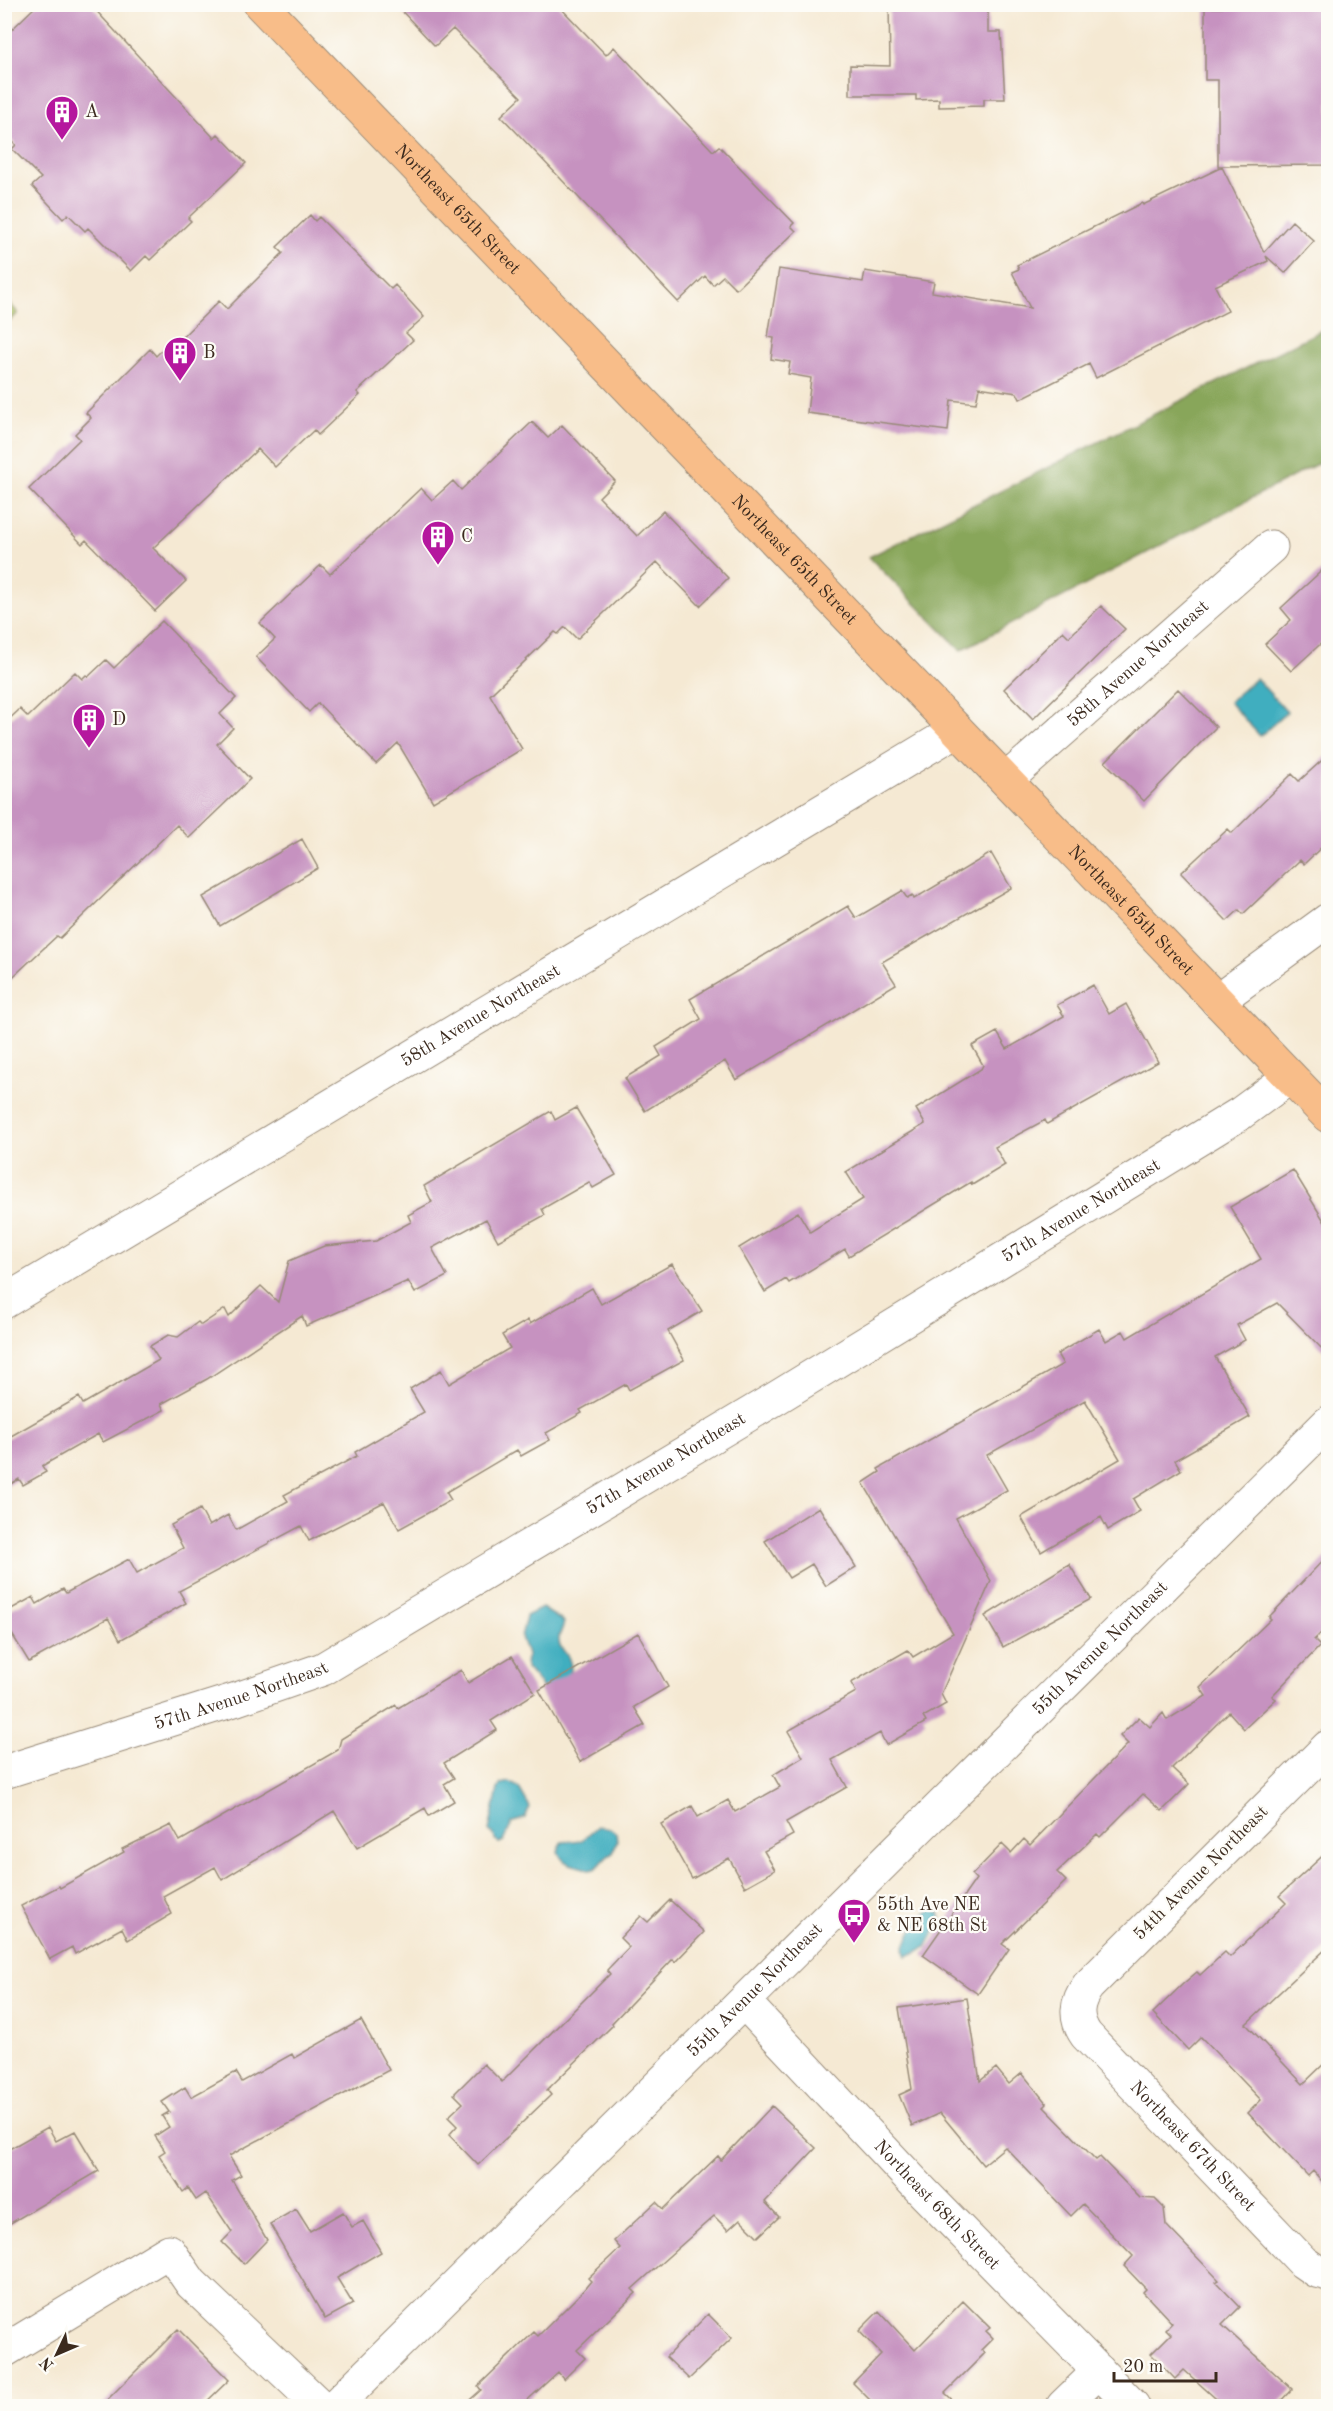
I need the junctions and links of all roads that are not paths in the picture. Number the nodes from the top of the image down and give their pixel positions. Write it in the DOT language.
graph roads {
  1 [pos="260,4"];
  2 [pos="1270,546"];
  3 [pos="957,730"];
  4 [pos="1005,780"];
  5 [pos="1329,920"];
  6 [pos="1217,1001"];
  7 [pos="1290,1077"];
  8 [pos="1329,1116"];
  9 [pos="4,1302"];
  10 [pos="1329,1423"];
  11 [pos="1329,1747"];
  12 [pos="4,1772"];
  13 [pos="744,2001"];
  14 [pos="1078,2002"];
  15 [pos="1329,2274"];
  16 [pos="4,2352"];
  17 [pos="1099,2371"];
  18 [pos="320,2406"];
  19 [pos="335,2406"];
  20 [pos="1063,2406"];
  21 [pos="1133,2406"];
  1 -- 3 [label="main road, Northeast 65th Street"];
  2 -- 4 [label="street, 58th Avenue Northeast"];
  3 -- 4 [label="main road, Northeast 65th Street"];
  3 -- 9 [label="street, 58th Avenue Northeast"];
  4 -- 6 [label="main road, Northeast 65th Street"];
  5 -- 6 [label="street"];
  6 -- 7 [label="main road, Northeast 65th Street"];
  7 -- 8 [label="main road, Northeast 65th Street"];
  7 -- 12 [label="street, 57th Avenue Northeast"];
  10 -- 13 [label="street, 55th Avenue Northeast"];
  11 -- 14 [label="street, 54th Avenue Northeast"];
  13 -- 17 [label="street, Northeast 68th Street"];
  13 -- 19 [label="street, 55th Avenue Northeast"];
  14 -- 15 [label="street, Northeast 67th Street"];
  16 -- 18 [label="street"];
  17 -- 20 [label="street"];
  17 -- 21 [label="street, Northeast 68th Street"];
}
